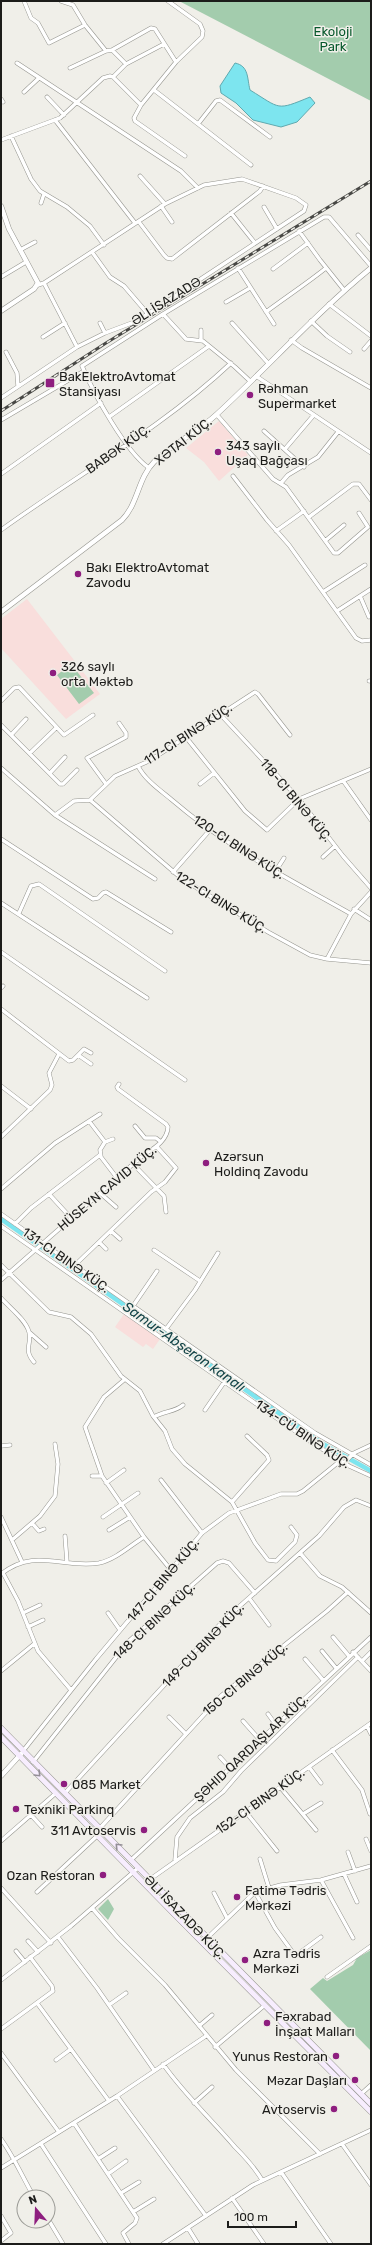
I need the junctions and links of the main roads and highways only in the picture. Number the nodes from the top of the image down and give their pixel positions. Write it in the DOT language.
graph roads {
  1 [pos="1,1728"];
  2 [pos="1,1736"];
  3 [pos="31,1764"];
  4 [pos="129,1862"];
  5 [pos="136,1870"];
  6 [pos="267,2004"];
  7 [pos="359,2096"];
  8 [pos="371,2104"];
  9 [pos="371,2112"];
  1 -- 3 [label="main road, ƏLI İSAZADƏ KÜÇ."];
  2 -- 3 [label="main road, ƏLI İSAZADƏ KÜÇ."];
  3 -- 4 [label="main road, ƏLI İSAZADƏ KÜÇ., one-way"];
  4 -- 3 [label="main road, ƏLI İSAZADƏ KÜÇ., one-way"];
  4 -- 5 [label="main road, ƏLI İSAZADƏ KÜÇ."];
  5 -- 6 [label="main road, ƏLI İSAZADƏ KÜÇ."];
  5 -- 6 [label="main road, ƏLI İSAZADƏ KÜÇ."];
  6 -- 7 [label="main road, ƏLI İSAZADƏ KÜÇ."];
  7 -- 8 [label="main road, ƏLI İSAZADƏ KÜÇ."];
  7 -- 9 [label="main road, ƏLI İSAZADƏ KÜÇ."];
}
